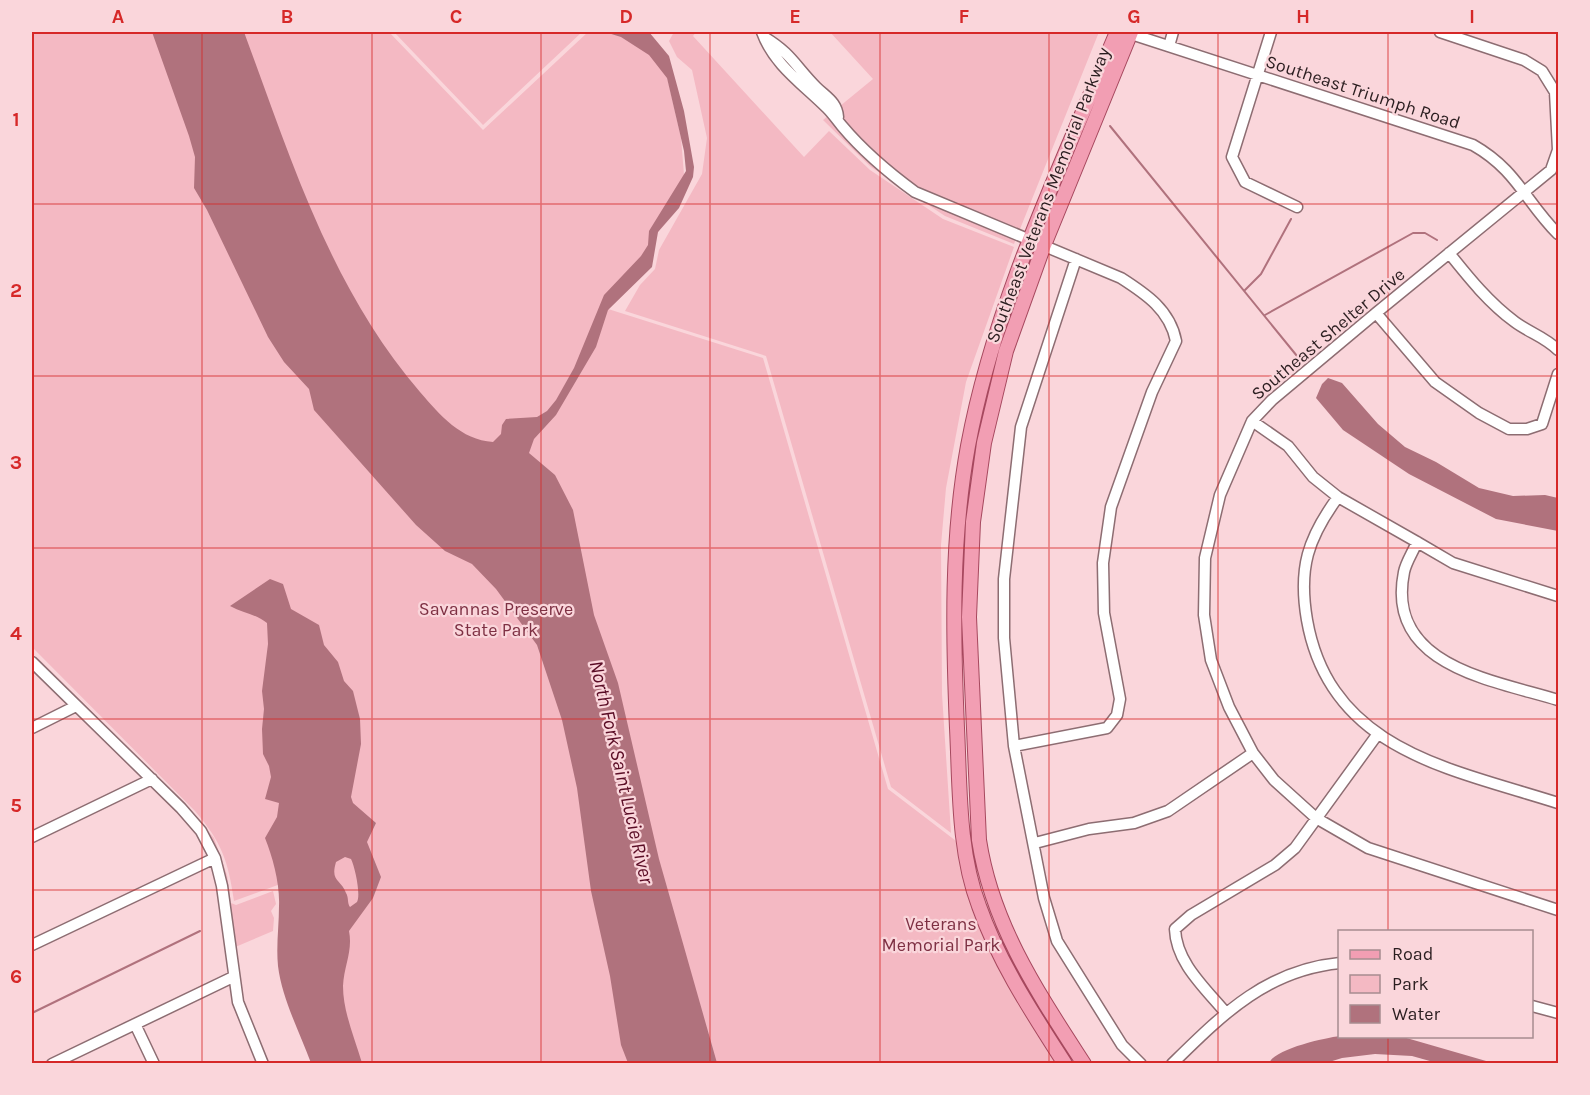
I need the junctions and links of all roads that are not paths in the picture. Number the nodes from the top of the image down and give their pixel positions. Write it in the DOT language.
graph roads {
  1 [pos="1126,32"];
  2 [pos="1173,32"];
  3 [pos="1271,32"];
  4 [pos="1440,32"];
  5 [pos="763,34"];
  6 [pos="1169,46"];
  7 [pos="801,67"];
  8 [pos="791,75"];
  9 [pos="1259,76"];
  10 [pos="838,121"];
  11 [pos="1523,193"];
  12 [pos="1297,207"];
  13 [pos="1558,234"];
  14 [pos="1038,242"];
  15 [pos="1449,253"];
  16 [pos="1076,259"];
  17 [pos="1376,313"];
  18 [pos="1558,350"];
  19 [pos="1558,375"];
  20 [pos="1252,421"];
  21 [pos="1338,497"];
  22 [pos="1417,542"];
  23 [pos="1558,596"];
  24 [pos="32,662"];
  25 [pos="1558,700"];
  26 [pos="76,706"];
  27 [pos="32,728"];
  28 [pos="1377,735"];
  29 [pos="1014,746"];
  30 [pos="1253,753"];
  31 [pos="152,779"];
  32 [pos="1558,803"];
  33 [pos="1316,818"];
  34 [pos="32,837"];
  35 [pos="1035,843"];
  36 [pos="215,858"];
  37 [pos="1558,910"];
  38 [pos="32,945"];
  39 [pos="1338,963"];
  40 [pos="233,977"];
  41 [pos="1533,1006"];
  42 [pos="1225,1012"];
  43 [pos="1558,1013"];
  44 [pos="135,1024"];
  45 [pos="52,1064"];
  46 [pos="154,1064"];
  47 [pos="264,1064"];
  48 [pos="1065,1064"];
  49 [pos="1084,1064"];
  50 [pos="1141,1064"];
  51 [pos="1172,1064"];
  1 -- 6 [label="street, Southeast Triumph Road"];
  1 -- 14 [label="main road, Southeast Veterans Memorial Parkway"];
  2 -- 6 [label="street"];
  3 -- 9 [label="street"];
  4 -- 11 [label="street, Southeast Shelter Drive"];
  5 -- 7 [label="street"];
  5 -- 8 [label="street"];
  6 -- 9 [label="street, Southeast Triumph Road"];
  7 -- 8 [label="street"];
  7 -- 10 [label="street"];
  8 -- 10 [label="street"];
  9 -- 11 [label="street, Southeast Triumph Road"];
  9 -- 12 [label="street"];
  10 -- 14 [label="street"];
  11 -- 13 [label="street, Southeast Triumph Road"];
  11 -- 15 [label="street, Southeast Shelter Drive"];
  14 -- 16 [label="street"];
  14 -- 48 [label="main road, Southeast Veterans Memorial Parkway"];
  14 -- 49 [label="main road, Southeast Veterans Memorial Parkway"];
  15 -- 17 [label="street, Southeast Shelter Drive"];
  15 -- 18 [label="street"];
  16 -- 29 [label="street"];
  16 -- 29 [label="street"];
  17 -- 19 [label="street"];
  17 -- 20 [label="street, Southeast Shelter Drive"];
  20 -- 21 [label="street"];
  20 -- 30 [label="street, Southeast Shelter Drive"];
  21 -- 22 [label="street"];
  21 -- 28 [label="street"];
  22 -- 23 [label="street"];
  22 -- 25 [label="street"];
  24 -- 26 [label="street"];
  26 -- 27 [label="street"];
  26 -- 31 [label="street"];
  28 -- 32 [label="street"];
  28 -- 33 [label="street"];
  29 -- 35 [label="street"];
  30 -- 33 [label="street, Southeast Shelter Drive"];
  30 -- 35 [label="street"];
  31 -- 34 [label="street"];
  31 -- 36 [label="street"];
  33 -- 37 [label="street, Southeast Shelter Drive"];
  33 -- 42 [label="street"];
  35 -- 50 [label="street"];
  36 -- 38 [label="street"];
  36 -- 40 [label="street"];
  39 -- 42 [label="street"];
  40 -- 44 [label="street"];
  40 -- 47 [label="street"];
  41 -- 43 [label="street"];
  42 -- 51 [label="street"];
  44 -- 45 [label="street"];
  44 -- 46 [label="street"];
}
